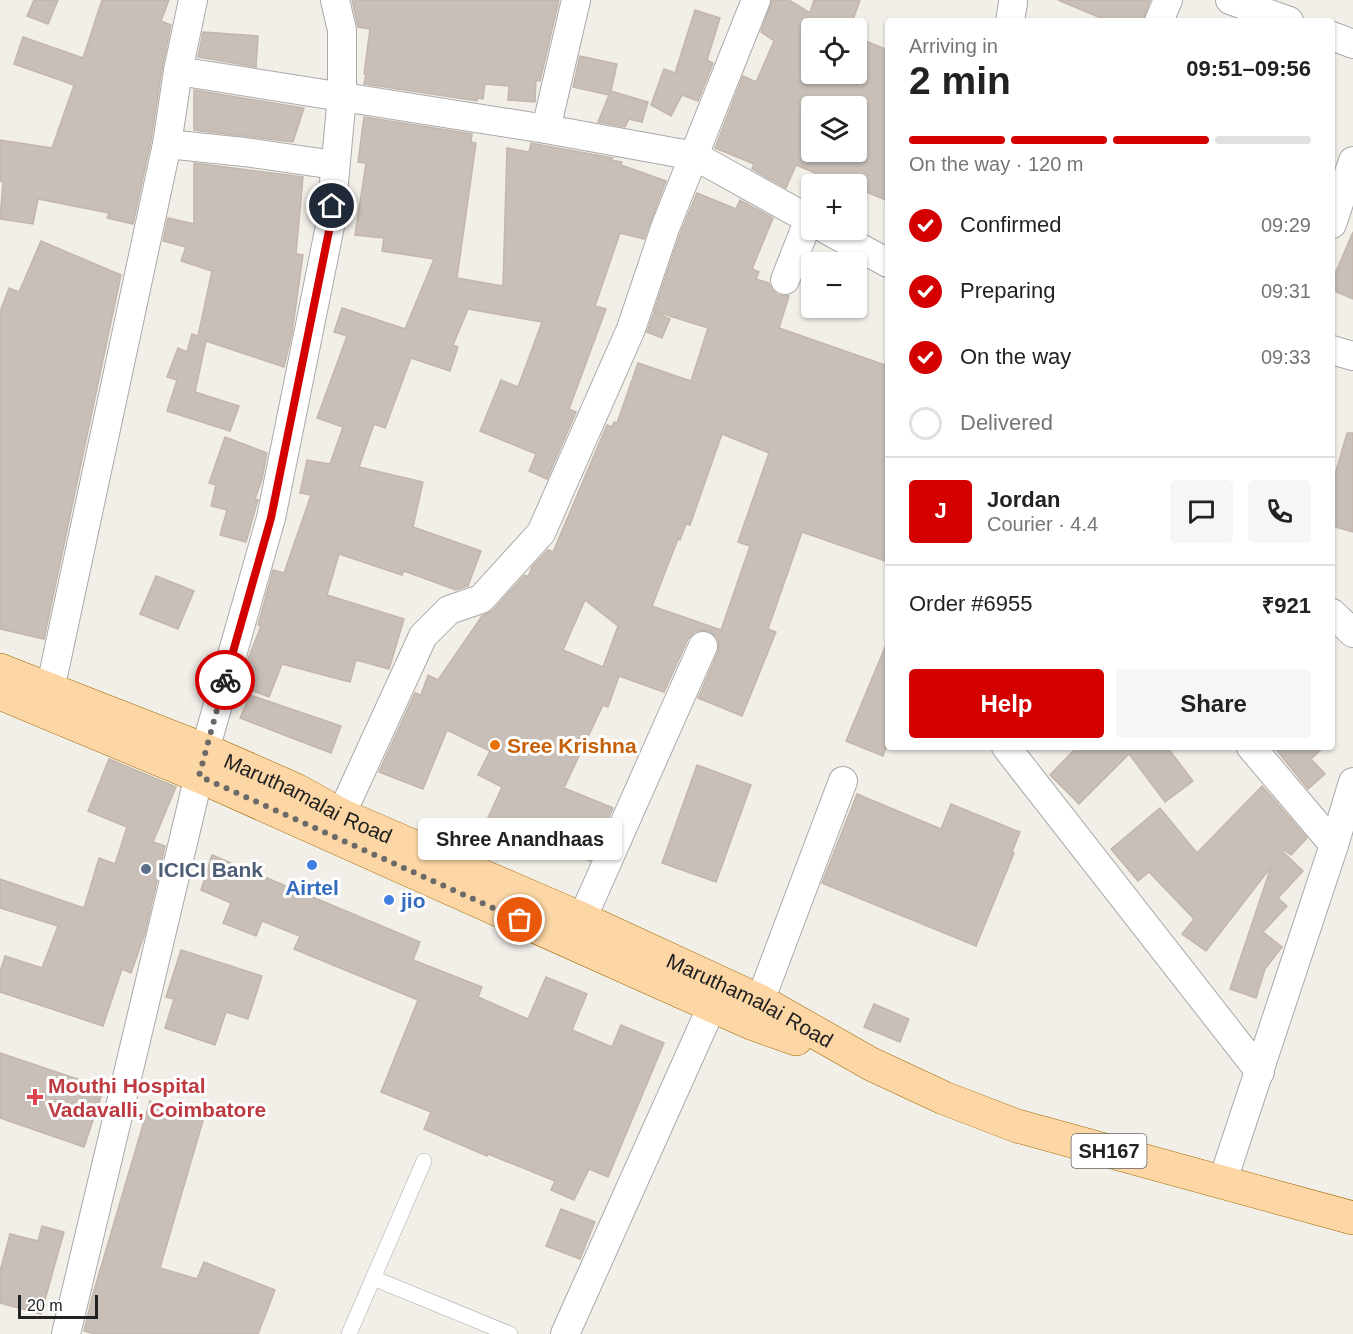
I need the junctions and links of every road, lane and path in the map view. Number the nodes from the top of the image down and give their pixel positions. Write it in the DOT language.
graph roads {
  1 [pos="194,0"];
  2 [pos="334,0"];
  3 [pos="576,0"];
  4 [pos="756,0"];
  5 [pos="1168,0"];
  6 [pos="1230,0"];
  7 [pos="1160,18"];
  8 [pos="1281,18"];
  9 [pos="1335,37"];
  10 [pos="1353,44"];
  11 [pos="178,71"];
  12 [pos="342,96"];
  13 [pos="546,129"];
  14 [pos="167,144"];
  15 [pos="695,156"];
  16 [pos="1353,161"];
  17 [pos="335,165"];
  18 [pos="801,215"];
  19 [pos="1335,215"];
  20 [pos="807,240"];
  21 [pos="847,240"];
  22 [pos="885,261"];
  23 [pos="785,280"];
  24 [pos="1335,351"];
  25 [pos="1353,356"];
  26 [pos="1335,616"];
  27 [pos="1353,633"];
  28 [pos="703,646"];
  29 [pos="0,670"];
  30 [pos="50,690"];
  31 [pos="0,693"];
  32 [pos="1008,750"];
  33 [pos="1254,750"];
  34 [pos="202,763"];
  35 [pos="843,781"];
  36 [pos="1353,782"];
  37 [pos="341,815"];
  38 [pos="1334,845"];
  39 [pos="582,919"];
  40 [pos="760,1001"];
  41 [pos="712,1006"];
  42 [pos="872,1064"];
  43 [pos="1260,1072"];
  44 [pos="424,1161"];
  45 [pos="1222,1183"];
  46 [pos="1353,1218"];
  47 [pos="374,1278"];
  48 [pos="66,1334"];
  49 [pos="349,1334"];
  50 [pos="510,1334"];
  51 [pos="565,1334"];
  1 -- 11 [label="street"];
  2 -- 12 [label="street"];
  3 -- 13 [label="street"];
  4 -- 15 [label="street"];
  5 -- 7 [label="street"];
  6 -- 8 [label="street"];
  9 -- 10 [label="street"];
  11 -- 12 [label="street"];
  11 -- 14 [label="street"];
  12 -- 13 [label="street"];
  12 -- 17 [label="street"];
  13 -- 15 [label="street"];
  14 -- 17 [label="street"];
  14 -- 30 [label="street"];
  15 -- 18 [label="street"];
  15 -- 37 [label="street"];
  16 -- 19 [label="street"];
  17 -- 34 [label="street"];
  20 -- 23 [label="street"];
  21 -- 22 [label="street"];
  24 -- 25 [label="street"];
  26 -- 27 [label="street"];
  28 -- 39 [label="street"];
  29 -- 30 [label="main road, Maruthamalai Road / SH167"];
  30 -- 34 [label="main road, Maruthamalai Road / SH167"];
  31 -- 34 [label="main road, Maruthamalai Road / SH167"];
  32 -- 43 [label="street"];
  33 -- 38 [label="street"];
  34 -- 37 [label="main road, Maruthamalai Road / SH167"];
  34 -- 41 [label="main road, Maruthamalai Road / SH167"];
  34 -- 48 [label="street"];
  35 -- 40 [label="street"];
  36 -- 38 [label="street"];
  37 -- 39 [label="main road, Maruthamalai Road / SH167"];
  38 -- 43 [label="street"];
  39 -- 40 [label="main road, Maruthamalai Road / SH167"];
  40 -- 42 [label="main road, Maruthamalai Road / SH167"];
  41 -- 42 [label="main road, Maruthamalai Road / SH167"];
  41 -- 51 [label="street"];
  42 -- 45 [label="main road, Maruthamalai Road / SH167"];
  43 -- 45 [label="street"];
  44 -- 47 [label="lane"];
  45 -- 46 [label="main road, Maruthamalai Road / SH167"];
  47 -- 49 [label="lane"];
  47 -- 50 [label="lane"];
}
